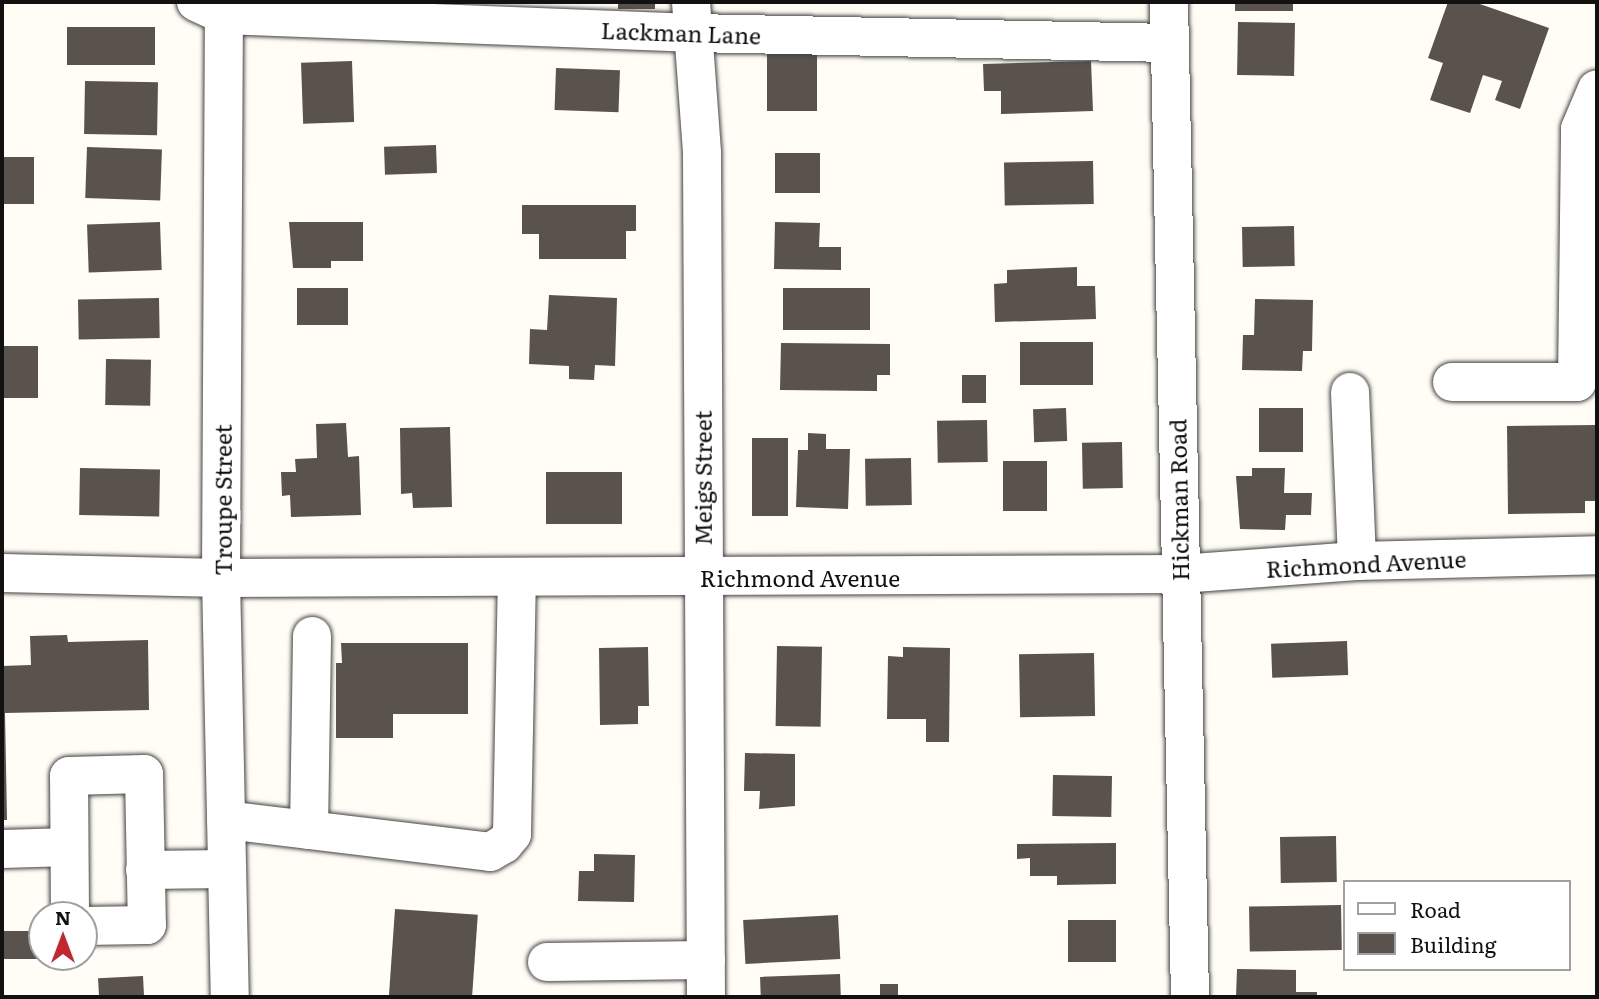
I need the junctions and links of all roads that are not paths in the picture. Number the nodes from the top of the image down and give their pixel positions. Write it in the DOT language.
graph roads {
  1 [pos="1169,2"];
  2 [pos="215,6"];
  3 [pos="692,17"];
  4 [pos="1170,43"];
  5 [pos="1597,89"];
  6 [pos="1588,277"];
  7 [pos="1452,382"];
  8 [pos="1350,392"];
  9 [pos="1597,555"];
  10 [pos="1357,561"];
  11 [pos="2,573"];
  12 [pos="1180,574"];
  13 [pos="221,578"];
  14 [pos="517,578"];
  15 [pos="702,578"];
  16 [pos="312,636"];
  17 [pos="226,820"];
  18 [pos="309,830"];
  19 [pos="69,847"];
  20 [pos="2,849"];
  21 [pos="227,869"];
  22 [pos="145,870"];
  23 [pos="70,901"];
  24 [pos="98,926"];
  25 [pos="706,960"];
  26 [pos="547,962"];
  27 [pos="230,997"];
  28 [pos="706,997"];
  29 [pos="1190,997"];
  1 -- 4 [label="street, Hickman Road"];
  2 -- 3 [label="street, Lackman Lane"];
  2 -- 13 [label="street, Troupe Street"];
  3 -- 4 [label="street, Lackman Lane"];
  3 -- 15 [label="street, Meigs Street"];
  4 -- 12 [label="street, Hickman Road"];
  5 -- 6 [label="street"];
  6 -- 7 [label="street"];
  8 -- 10 [label="street"];
  9 -- 10 [label="street, Richmond Avenue"];
  10 -- 12 [label="street, Richmond Avenue"];
  11 -- 13 [label="street, Richmond Avenue"];
  12 -- 15 [label="street, Richmond Avenue"];
  12 -- 29 [label="street, Hickman Road"];
  13 -- 14 [label="street, Richmond Avenue"];
  13 -- 17 [label="street, Troupe Street"];
  14 -- 15 [label="street, Richmond Avenue"];
  14 -- 18 [label="street"];
  15 -- 25 [label="street, Meigs Street"];
  16 -- 18 [label="street"];
  17 -- 18 [label="street"];
  17 -- 21 [label="street, Troupe Street"];
  19 -- 20 [label="street"];
  19 -- 22 [label="street"];
  19 -- 23 [label="street"];
  21 -- 22 [label="street"];
  21 -- 27 [label="street, Troupe Street"];
  22 -- 24 [label="street"];
  25 -- 26 [label="street"];
  25 -- 28 [label="street, Meigs Street"];
}
